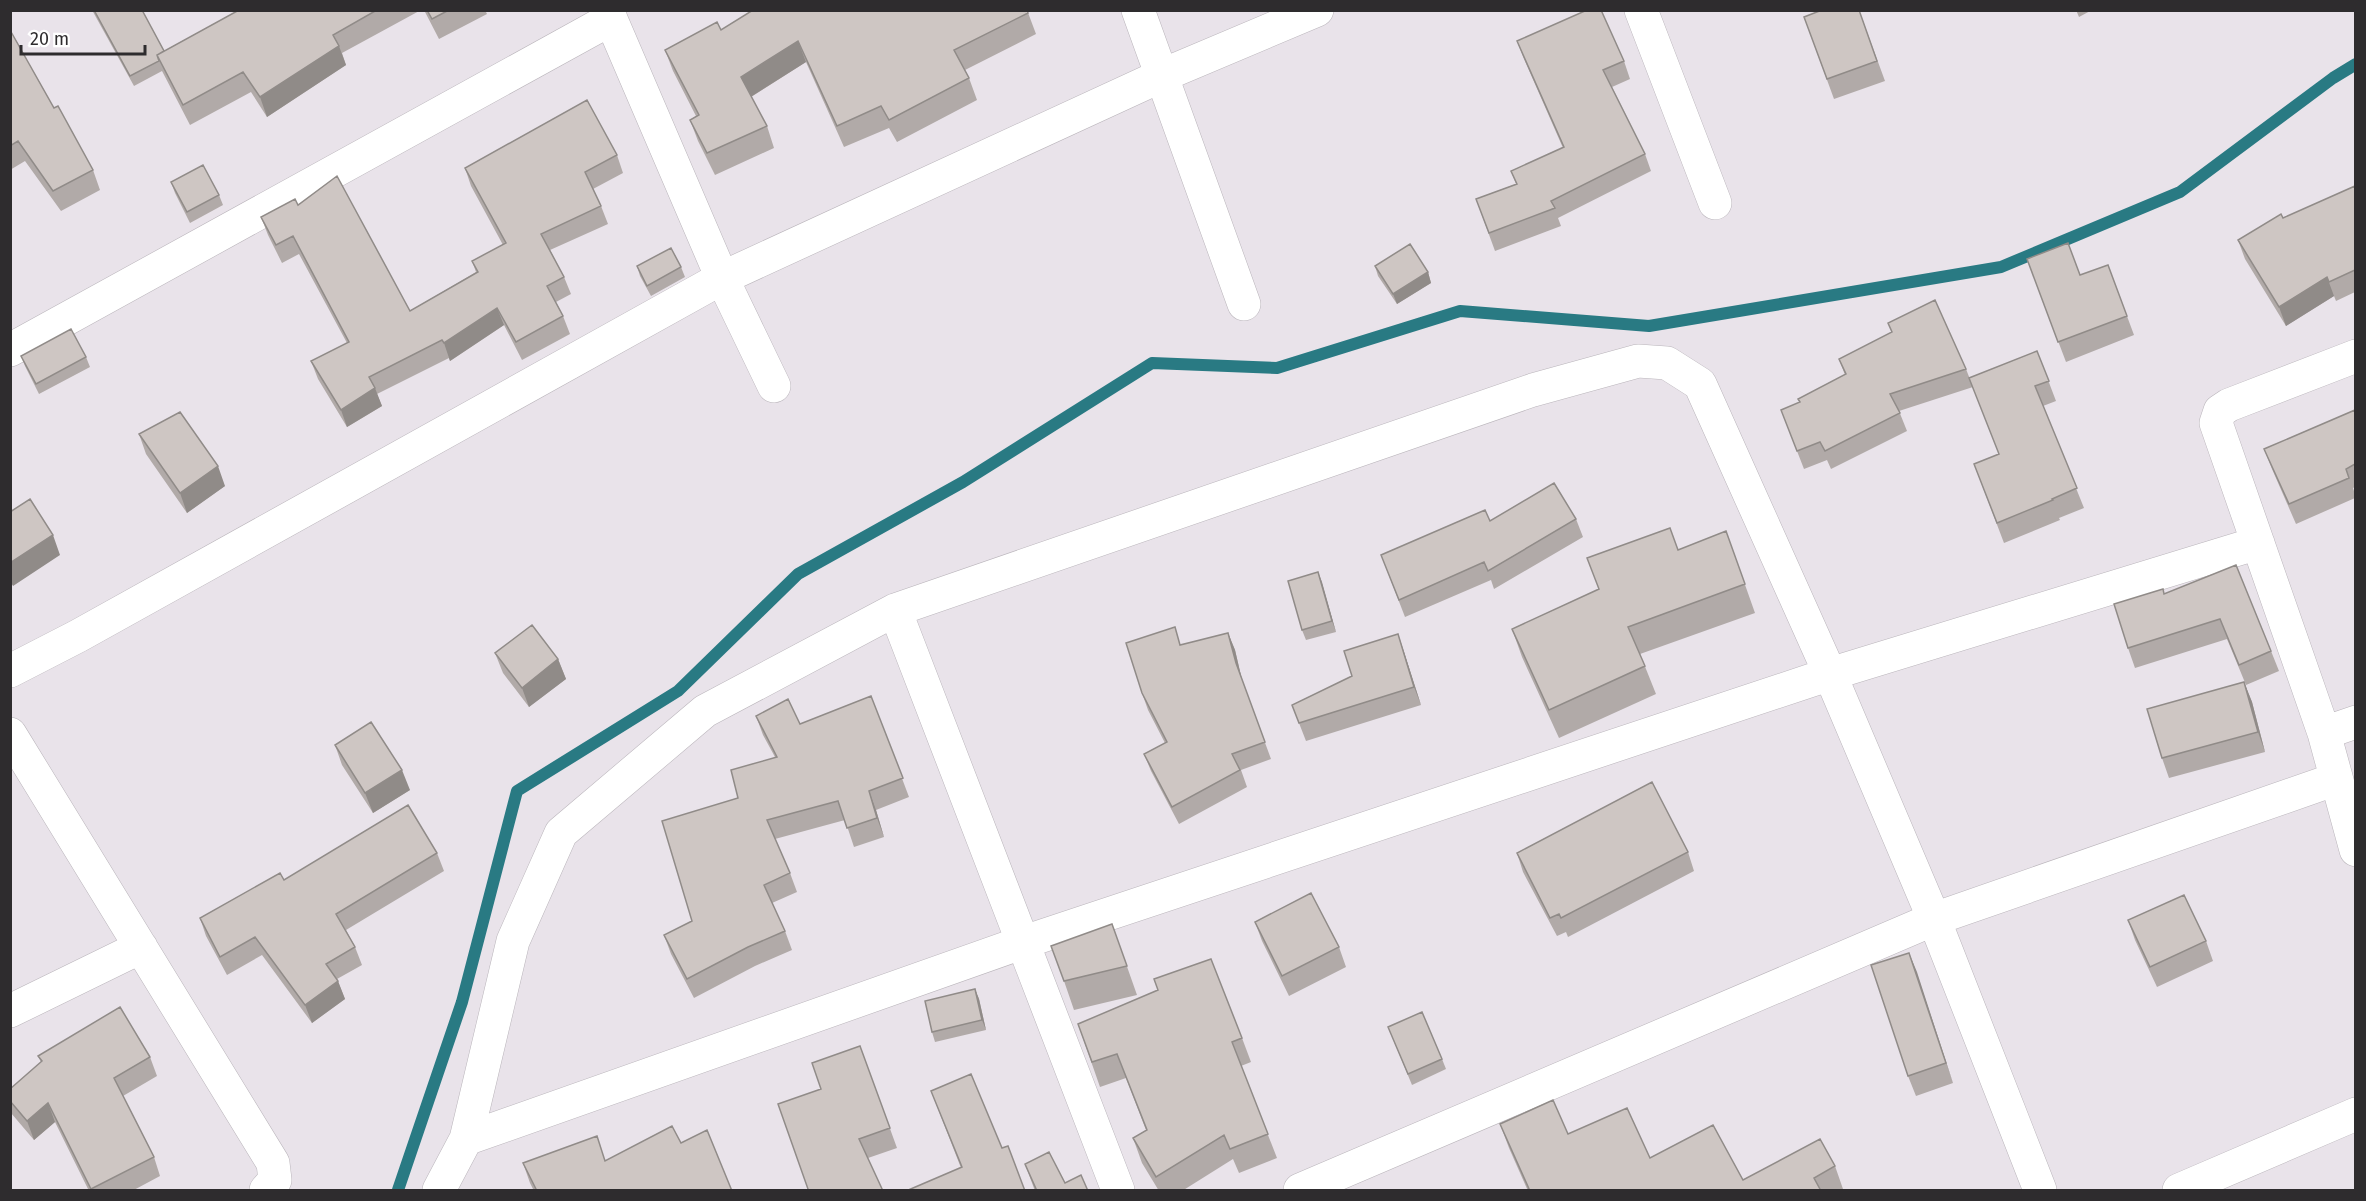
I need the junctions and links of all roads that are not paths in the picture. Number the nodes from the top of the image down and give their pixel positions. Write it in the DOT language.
graph roads {
  1 [pos="1138,10"];
  2 [pos="1317,10"];
  3 [pos="1641,10"];
  4 [pos="609,15"];
  5 [pos="1163,75"];
  6 [pos="1715,203"];
  7 [pos="722,278"];
  8 [pos="1244,304"];
  9 [pos="10,350"];
  10 [pos="2355,356"];
  11 [pos="774,386"];
  12 [pos="2258,543"];
  13 [pos="895,610"];
  14 [pos="10,670"];
  15 [pos="1830,674"];
  16 [pos="2355,722"];
  17 [pos="2324,733"];
  18 [pos="10,734"];
  19 [pos="2336,778"];
  20 [pos="2355,850"];
  21 [pos="1934,919"];
  22 [pos="1024,942"];
  23 [pos="141,947"];
  24 [pos="10,1011"];
  25 [pos="2355,1114"];
  26 [pos="466,1139"];
  27 [pos="266,1191"];
  28 [pos="439,1191"];
  29 [pos="1118,1191"];
  30 [pos="1300,1191"];
  31 [pos="2040,1191"];
  32 [pos="2179,1191"];
  1 -- 5 [label="street"];
  2 -- 5 [label="street"];
  3 -- 6 [label="street"];
  4 -- 7 [label="street"];
  4 -- 9 [label="street"];
  5 -- 7 [label="street"];
  5 -- 8 [label="street"];
  7 -- 11 [label="street"];
  7 -- 14 [label="street"];
  10 -- 12 [label="street"];
  12 -- 15 [label="street"];
  12 -- 17 [label="street"];
  13 -- 15 [label="street"];
  13 -- 22 [label="street"];
  13 -- 26 [label="street"];
  15 -- 21 [label="street"];
  15 -- 22 [label="street"];
  16 -- 17 [label="street"];
  17 -- 19 [label="street"];
  18 -- 23 [label="street"];
  19 -- 20 [label="street"];
  19 -- 21 [label="street"];
  21 -- 30 [label="street"];
  21 -- 31 [label="street"];
  22 -- 26 [label="street"];
  22 -- 29 [label="street"];
  23 -- 24 [label="street"];
  23 -- 27 [label="street"];
  25 -- 32 [label="street"];
  26 -- 28 [label="street"];
}
